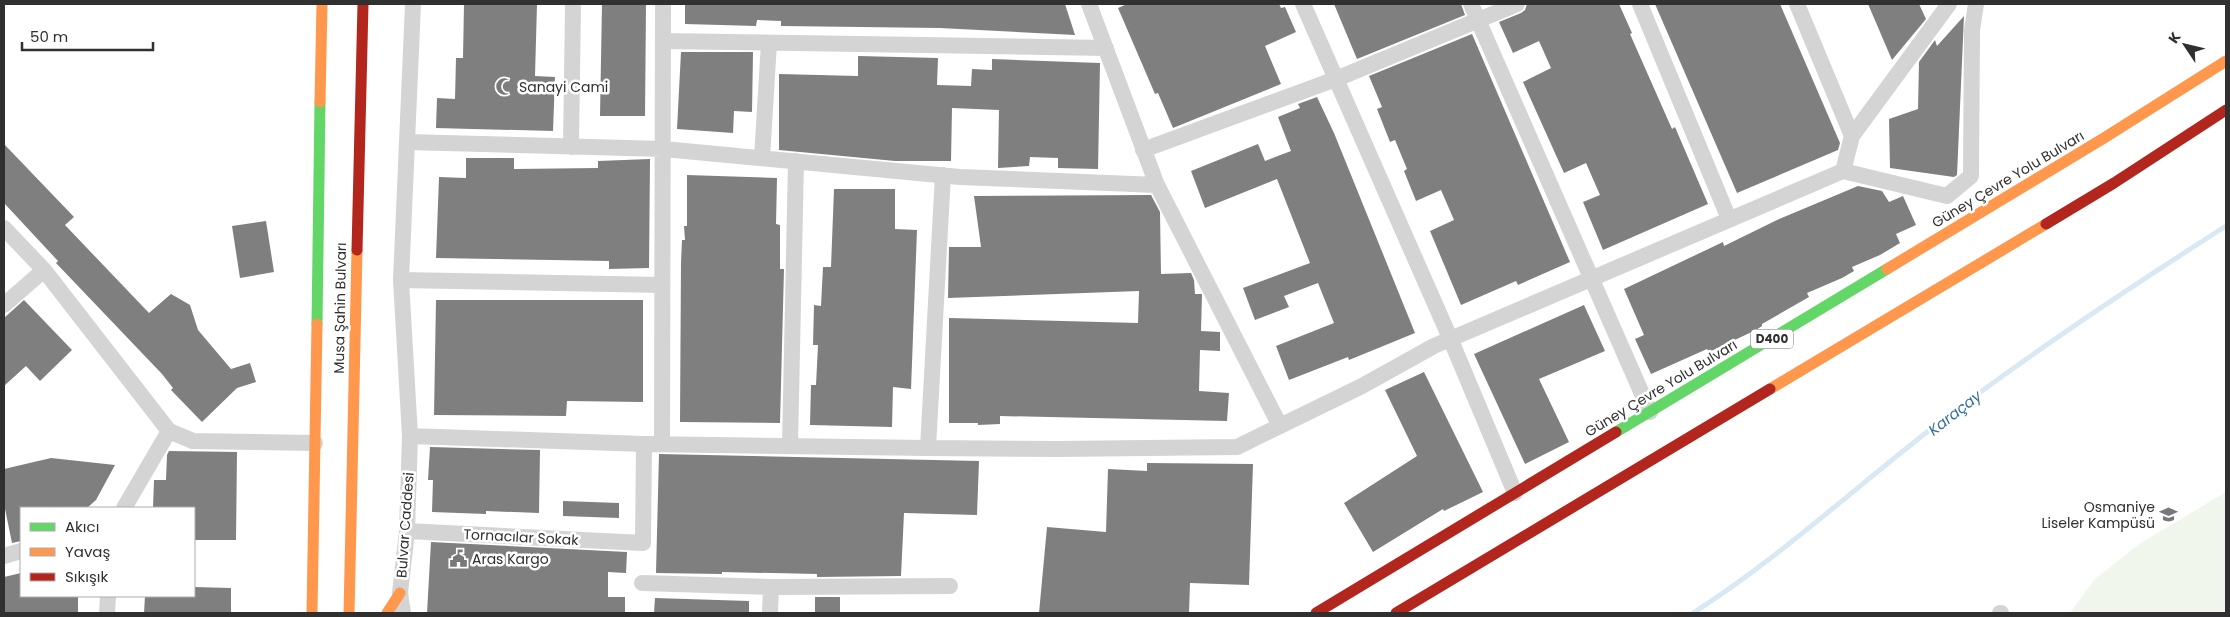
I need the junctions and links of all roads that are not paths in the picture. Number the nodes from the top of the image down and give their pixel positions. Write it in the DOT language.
graph roads {
  1 [pos="322,4"];
  2 [pos="363,4"];
  3 [pos="413,4"];
  4 [pos="573,4"];
  5 [pos="663,4"];
  6 [pos="1089,4"];
  7 [pos="1303,4"];
  8 [pos="1471,4"];
  9 [pos="1517,4"];
  10 [pos="1640,4"];
  11 [pos="1797,4"];
  12 [pos="1949,4"];
  13 [pos="1976,4"];
  14 [pos="1478,20"];
  15 [pos="663,41"];
  16 [pos="769,43"];
  17 [pos="1106,48"];
  18 [pos="2226,61"];
  19 [pos="1336,79"];
  20 [pos="2226,110"];
  21 [pos="1852,136"];
  22 [pos="407,142"];
  23 [pos="571,147"];
  24 [pos="664,149"];
  25 [pos="1143,150"];
  26 [pos="762,158"];
  27 [pos="796,161"];
  28 [pos="1843,172"];
  29 [pos="943,175"];
  30 [pos="1157,185"];
  31 [pos="1730,219"];
  32 [pos="4,228"];
  33 [pos="44,270"];
  34 [pos="1590,278"];
  35 [pos="401,280"];
  36 [pos="662,285"];
  37 [pos="4,305"];
  38 [pos="1450,338"];
  39 [pos="1650,412"];
  40 [pos="1280,426"];
  41 [pos="169,430"];
  42 [pos="410,436"];
  43 [pos="315,443"];
  44 [pos="644,444"];
  45 [pos="790,446"];
  46 [pos="928,448"];
  47 [pos="1515,494"];
  48 [pos="125,507"];
  49 [pos="407,532"];
  50 [pos="20,551"];
  51 [pos="4,556"];
  52 [pos="642,583"];
  53 [pos="950,586"];
  54 [pos="771,587"];
  55 [pos="400,593"];
  56 [pos="108,597"];
  57 [pos="107,613"];
  58 [pos="312,613"];
  59 [pos="349,613"];
  60 [pos="387,613"];
  61 [pos="403,613"];
  62 [pos="770,613"];
  63 [pos="1316,613"];
  64 [pos="1396,613"];
  1 -- 43 [label="main road, Musa Şahin Bulvarı"];
  2 -- 59 [label="main road, Musa Şahin Bulvarı"];
  3 -- 22 [label="street, Bulvar Caddesi"];
  4 -- 23 [label="street"];
  5 -- 15 [label="street"];
  6 -- 17 [label="street"];
  7 -- 19 [label="street"];
  8 -- 14 [label="street"];
  9 -- 14 [label="street"];
  10 -- 31 [label="street"];
  11 -- 21 [label="street"];
  12 -- 21 [label="street"];
  13 -- 28 [label="street"];
  14 -- 19 [label="street"];
  14 -- 34 [label="street"];
  15 -- 16 [label="street"];
  15 -- 24 [label="street"];
  16 -- 17 [label="street"];
  16 -- 26 [label="street"];
  17 -- 25 [label="street"];
  18 -- 39 [label="main road, Güney Çevre Yolu Bulvarı / D400"];
  19 -- 25 [label="street"];
  19 -- 38 [label="street"];
  20 -- 64 [label="main road"];
  21 -- 28 [label="street"];
  22 -- 23 [label="street"];
  22 -- 35 [label="street, Bulvar Caddesi"];
  23 -- 24 [label="street"];
  24 -- 26 [label="street"];
  24 -- 36 [label="street"];
  25 -- 30 [label="street"];
  26 -- 27 [label="street"];
  27 -- 29 [label="street"];
  27 -- 45 [label="street"];
  28 -- 31 [label="street"];
  29 -- 30 [label="street"];
  29 -- 46 [label="street"];
  30 -- 40 [label="street"];
  31 -- 34 [label="street"];
  32 -- 33 [label="street"];
  33 -- 37 [label="street"];
  33 -- 41 [label="street"];
  34 -- 38 [label="street"];
  34 -- 39 [label="street"];
  35 -- 36 [label="street"];
  35 -- 42 [label="street, Bulvar Caddesi"];
  36 -- 44 [label="street"];
  38 -- 40 [label="street"];
  38 -- 47 [label="street"];
  39 -- 47 [label="main road, Güney Çevre Yolu Bulvarı / D400"];
  40 -- 46 [label="street"];
  41 -- 43 [label="street"];
  41 -- 48 [label="street"];
  42 -- 44 [label="street"];
  42 -- 49 [label="street, Bulvar Caddesi"];
  43 -- 58 [label="main road, Musa Şahin Bulvarı"];
  44 -- 45 [label="street"];
  44 -- 49 [label="street, Tornacılar Sokak"];
  45 -- 46 [label="street"];
  47 -- 63 [label="main road, Güney Çevre Yolu Bulvarı / D400"];
  49 -- 55 [label="street, Bulvar Caddesi"];
  50 -- 51 [label="street"];
  52 -- 54 [label="street"];
  53 -- 54 [label="street"];
  54 -- 62 [label="street"];
  55 -- 60 [label="main road"];
  55 -- 61 [label="street, Bulvar Caddesi"];
  56 -- 57 [label="street"];
}
